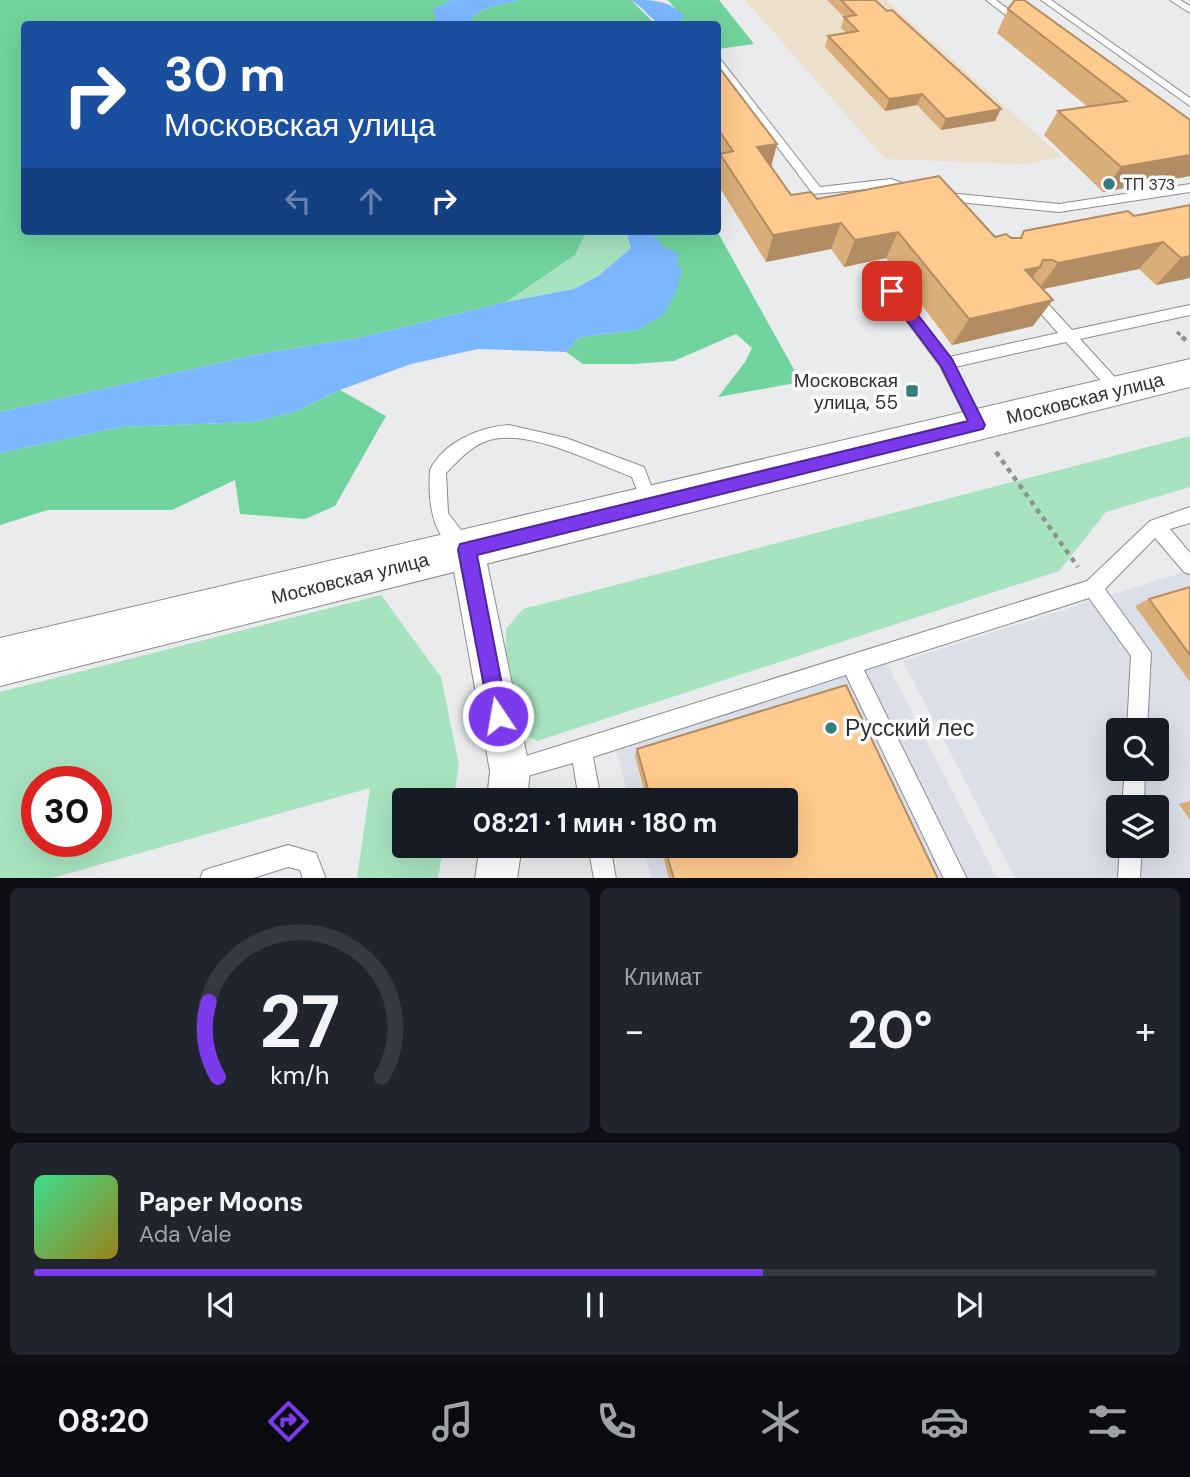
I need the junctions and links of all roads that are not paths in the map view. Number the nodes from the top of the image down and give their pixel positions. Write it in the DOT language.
graph roads {
  1 [pos="990,0"];
  2 [pos="1045,0"];
  3 [pos="1174,0"];
  4 [pos="1190,10"];
  5 [pos="1035,34"];
  6 [pos="721,66"];
  7 [pos="1190,103"];
  8 [pos="1190,188"];
  9 [pos="943,197"];
  10 [pos="959,214"];
  11 [pos="878,274"];
  12 [pos="1029,292"];
  13 [pos="1190,310"];
  14 [pos="1069,336"];
  15 [pos="946,363"];
  16 [pos="1190,373"];
  17 [pos="1118,390"];
  18 [pos="977,425"];
  19 [pos="650,504"];
  20 [pos="1190,515"];
  21 [pos="1156,526"];
  22 [pos="467,550"];
  23 [pos="1190,566"];
  24 [pos="1093,588"];
  25 [pos="0,662"];
  26 [pos="851,664"];
  27 [pos="1137,718"];
  28 [pos="581,750"];
  29 [pos="508,785"];
  30 [pos="588,788"];
  31 [pos="499,858"];
  32 [pos="601,858"];
  33 [pos="1130,858"];
  34 [pos="211,878"];
  35 [pos="315,878"];
  36 [pos="496,878"];
  37 [pos="605,878"];
  38 [pos="956,878"];
  39 [pos="1129,878"];
  1 -- 5 [label="lane"];
  2 -- 7 [label="lane"];
  3 -- 4 [label="lane"];
  6 -- 9 [label="lane"];
  8 -- 9 [label="lane"];
  9 -- 10 [label="lane"];
  11 -- 15 [label="lane"];
  12 -- 14 [label="lane"];
  13 -- 14 [label="lane"];
  14 -- 15 [label="lane"];
  14 -- 17 [label="lane"];
  15 -- 18 [label="lane"];
  16 -- 17 [label="main road, Московская улица"];
  17 -- 18 [label="main road, Московская улица"];
  18 -- 19 [label="main road, Московская улица"];
  19 -- 22 [label="main road, Московская улица"];
  19 -- 22 [label="lane"];
  20 -- 21 [label="lane"];
  21 -- 23 [label="lane"];
  21 -- 24 [label="lane"];
  22 -- 25 [label="main road, Московская улица"];
  22 -- 29 [label="street"];
  24 -- 26 [label="lane"];
  24 -- 27 [label="lane"];
  26 -- 28 [label="lane"];
  26 -- 38 [label="lane"];
  28 -- 29 [label="lane"];
  28 -- 30 [label="lane"];
  31 -- 36 [label="street"];
  32 -- 37 [label="lane"];
  33 -- 39 [label="lane"];
  34 -- 35 [label="lane"];
}
